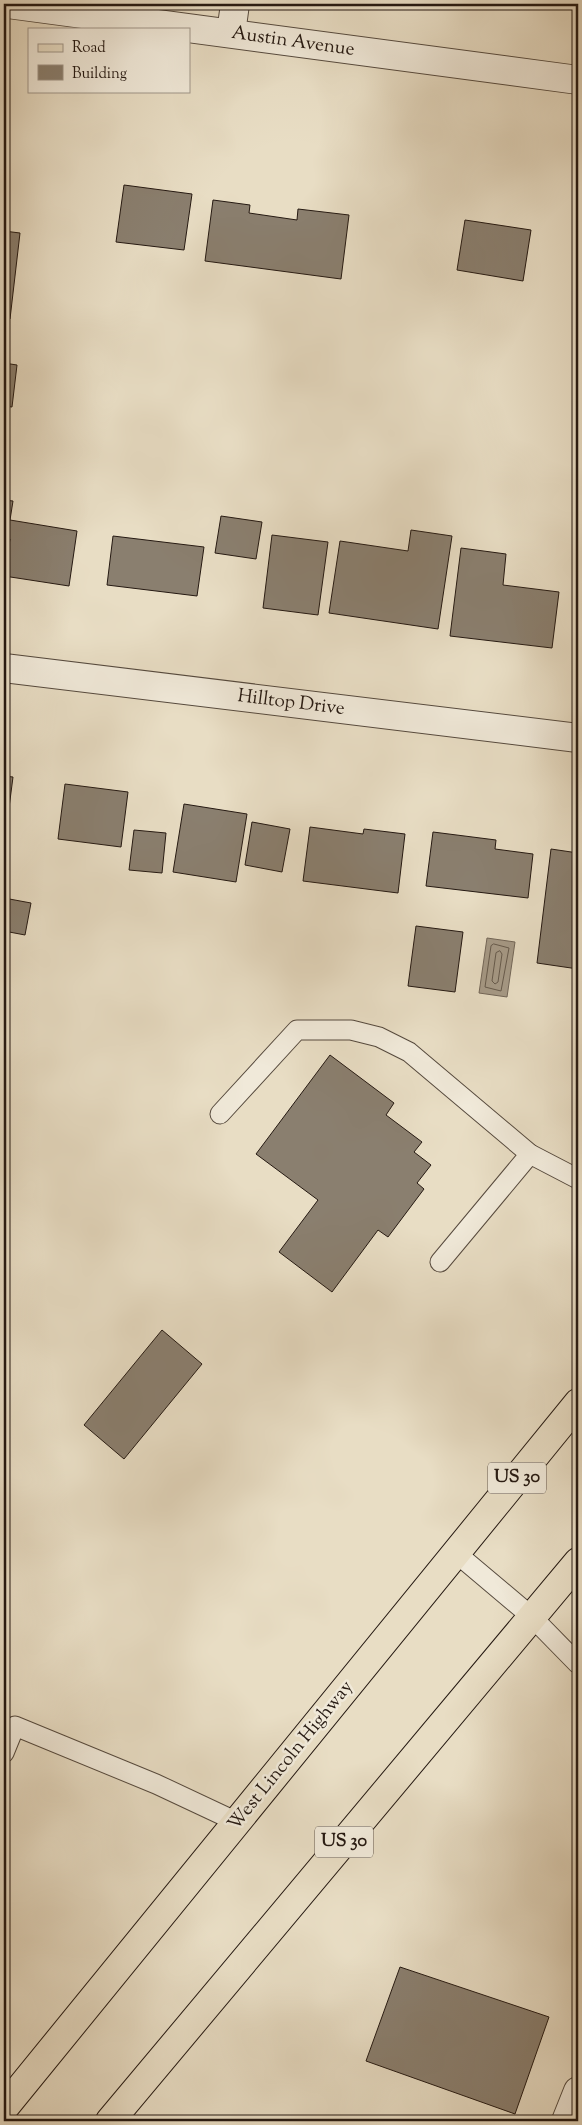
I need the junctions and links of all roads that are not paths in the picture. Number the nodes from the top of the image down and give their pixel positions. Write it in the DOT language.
graph roads {
  1 [pos="8,4"];
  2 [pos="235,4"];
  3 [pos="186,28"];
  4 [pos="190,28"];
  5 [pos="231,34"];
  6 [pos="578,80"];
  7 [pos="4,668"];
  8 [pos="578,738"];
  9 [pos="220,1114"];
  10 [pos="530,1154"];
  11 [pos="578,1179"];
  12 [pos="440,1262"];
  13 [pos="578,1403"];
  14 [pos="456,1553"];
  15 [pos="578,1562"];
  16 [pos="532,1617"];
  17 [pos="578,1664"];
  18 [pos="4,1753"];
  19 [pos="238,1822"];
  20 [pos="578,2091"];
  21 [pos="4,2108"];
  22 [pos="110,2121"];
  23 [pos="566,2121"];
  1 -- 3 [label="street, Austin Avenue"];
  2 -- 5 [label="street"];
  4 -- 5 [label="street, Austin Avenue"];
  5 -- 6 [label="street, Austin Avenue"];
  7 -- 8 [label="street, Hilltop Drive"];
  9 -- 10 [label="lane"];
  10 -- 11 [label="lane"];
  10 -- 12 [label="lane"];
  13 -- 14 [label="main road, West Lincoln Highway / US 30"];
  14 -- 16 [label="lane"];
  14 -- 19 [label="main road, West Lincoln Highway / US 30"];
  15 -- 16 [label="main road, US 30"];
  16 -- 17 [label="lane"];
  16 -- 22 [label="main road, US 30"];
  18 -- 19 [label="lane"];
  19 -- 21 [label="main road, West Lincoln Highway / US 30"];
  20 -- 23 [label="street"];
}
